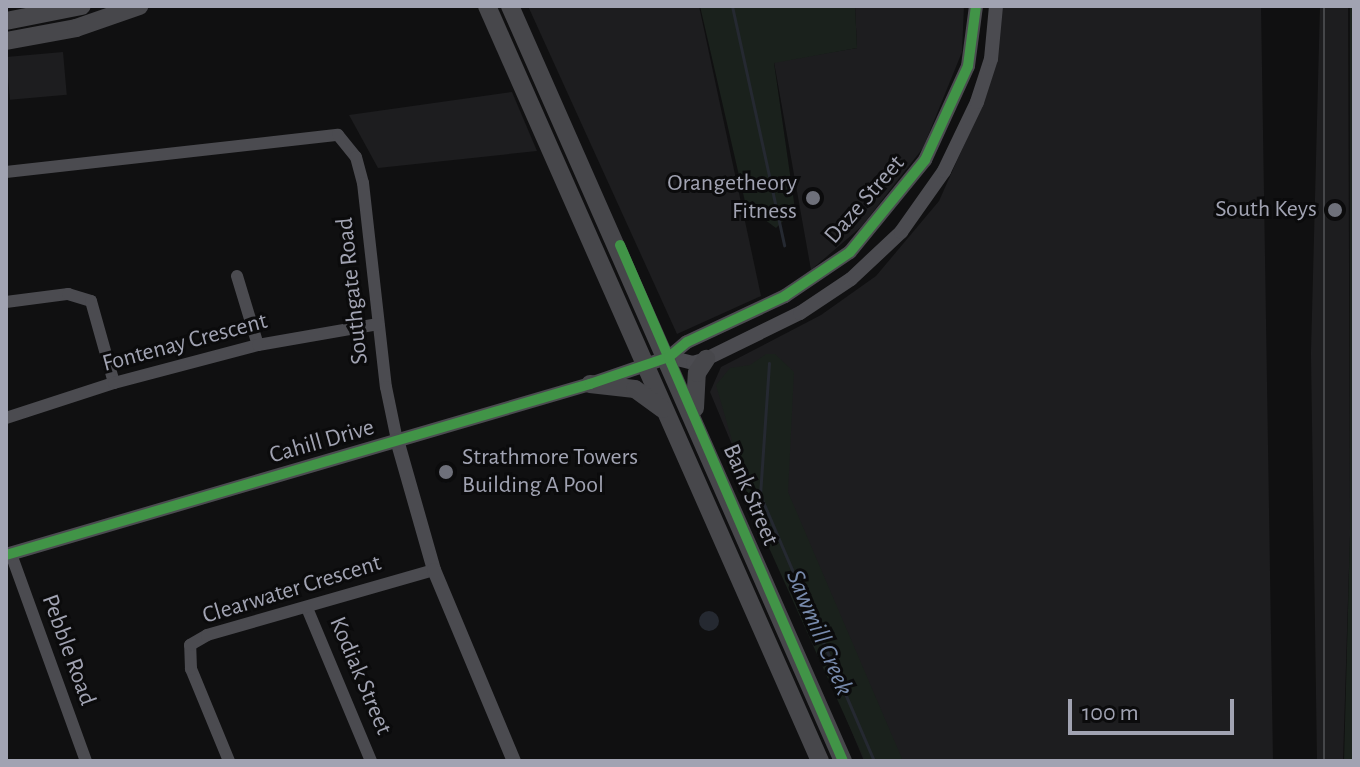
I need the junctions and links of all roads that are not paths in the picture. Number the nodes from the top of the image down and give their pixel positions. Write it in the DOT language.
graph roads {
  1 [pos="82,6"];
  2 [pos="139,6"];
  3 [pos="487,6"];
  4 [pos="510,6"];
  5 [pos="976,6"];
  6 [pos="996,6"];
  7 [pos="6,21"];
  8 [pos="976,32"];
  9 [pos="995,36"];
  10 [pos="6,41"];
  11 [pos="550,93"];
  12 [pos="531,100"];
  13 [pos="925,160"];
  14 [pos="944,171"];
  15 [pos="6,172"];
  16 [pos="620,245"];
  17 [pos="597,252"];
  18 [pos="237,276"];
  19 [pos="6,302"];
  20 [pos="758,310"];
  21 [pos="378,324"];
  22 [pos="768,329"];
  23 [pos="258,345"];
  24 [pos="669,357"];
  25 [pos="706,359"];
  26 [pos="648,364"];
  27 [pos="114,383"];
  28 [pos="590,384"];
  29 [pos="671,417"];
  30 [pos="6,418"];
  31 [pos="695,419"];
  32 [pos="397,440"];
  33 [pos="8,554"];
  34 [pos="434,570"];
  35 [pos="307,608"];
  36 [pos="86,761"];
  37 [pos="229,761"];
  38 [pos="371,761"];
  39 [pos="514,761"];
  40 [pos="820,761"];
  41 [pos="843,761"];
  1 -- 7 [label="main road"];
  2 -- 10 [label="main road"];
  3 -- 12 [label="main road, Bank Street"];
  4 -- 11 [label="main road, Bank Street"];
  5 -- 8 [label="street, Daze Street"];
  6 -- 9 [label="street, Daze Street"];
  8 -- 9 [label="street"];
  8 -- 13 [label="street, Daze Street"];
  9 -- 14 [label="street, Daze Street"];
  11 -- 12 [label="main road"];
  11 -- 16 [label="main road, Bank Street"];
  12 -- 17 [label="main road, Bank Street"];
  13 -- 14 [label="street"];
  13 -- 20 [label="street, Daze Street"];
  14 -- 22 [label="street, Daze Street"];
  15 -- 21 [label="street, Southgate Road"];
  16 -- 17 [label="main road"];
  16 -- 24 [label="main road, Bank Street"];
  17 -- 26 [label="main road, Bank Street"];
  18 -- 23 [label="street"];
  19 -- 27 [label="street"];
  20 -- 22 [label="street"];
  20 -- 24 [label="street, Daze Street"];
  21 -- 23 [label="street, Fontenay Crescent"];
  21 -- 32 [label="street, Southgate Road"];
  22 -- 25 [label="street, Daze Street"];
  23 -- 27 [label="street, Fontenay Crescent"];
  24 -- 25 [label="street, Daze Street"];
  24 -- 26 [label="street, Daze Street"];
  24 -- 31 [label="main road, Bank Street"];
  25 -- 31 [label="main road"];
  26 -- 28 [label="street, Cahill Drive"];
  26 -- 29 [label="main road, Bank Street"];
  27 -- 30 [label="street, Fontenay Crescent"];
  28 -- 29 [label="main road"];
  28 -- 32 [label="street, Cahill Drive"];
  29 -- 40 [label="main road, Bank Street"];
  31 -- 41 [label="main road, Bank Street"];
  32 -- 33 [label="street, Cahill Drive"];
  32 -- 34 [label="street, Southgate Road"];
  33 -- 36 [label="street, Pebble Road"];
  34 -- 35 [label="street, Clearwater Crescent"];
  34 -- 39 [label="street, Southgate Road"];
  35 -- 37 [label="street, Clearwater Crescent"];
  35 -- 38 [label="street, Kodiak Street"];
}
